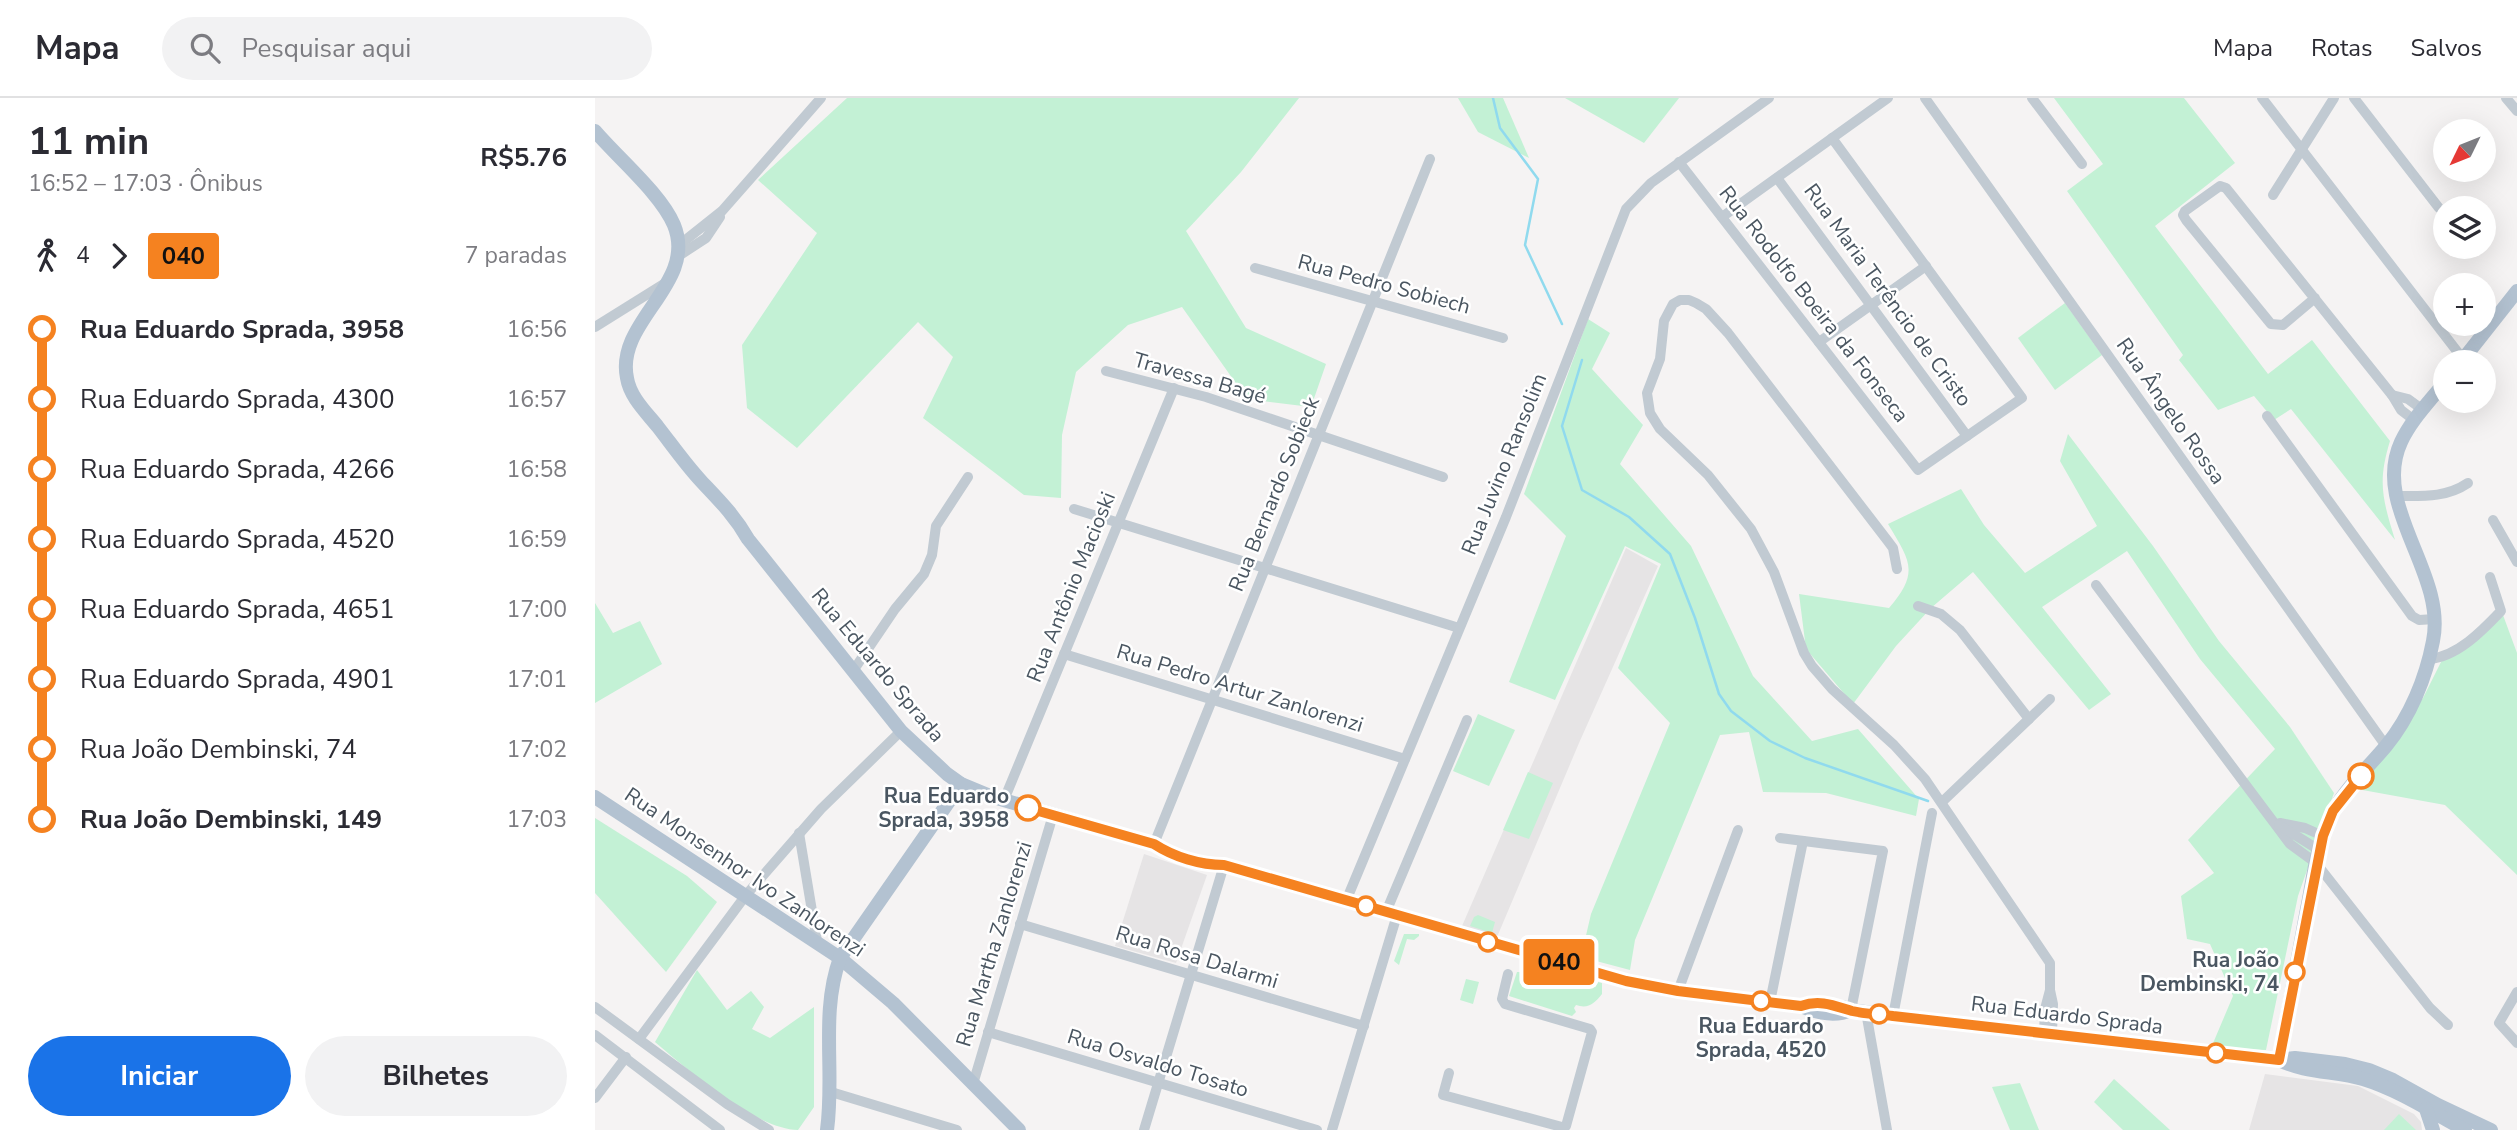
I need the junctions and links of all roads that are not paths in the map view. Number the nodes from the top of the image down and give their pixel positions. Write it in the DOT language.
graph roads {
  1 [pos="821,98"];
  2 [pos="1888,98"];
  3 [pos="1925,98"];
  4 [pos="2032,98"];
  5 [pos="2262,98"];
  6 [pos="2334,98"];
  7 [pos="2354,98"];
  8 [pos="2506,98"];
  9 [pos="1763,100"];
  10 [pos="2517,111"];
  11 [pos="595,131"];
  12 [pos="1832,138"];
  13 [pos="2302,150"];
  14 [pos="1430,159"];
  15 [pos="1679,162"];
  16 [pos="2082,164"];
  17 [pos="1777,178"];
  18 [pos="2273,195"];
  19 [pos="2433,200"];
  20 [pos="1722,217"];
  21 [pos="677,252"];
  22 [pos="1926,266"];
  23 [pos="1255,268"];
  24 [pos="669,280"];
  25 [pos="2517,291"];
  26 [pos="2315,298"];
  27 [pos="1373,300"];
  28 [pos="1871,305"];
  29 [pos="595,327"];
  30 [pos="1503,338"];
  31 [pos="1819,342"];
  32 [pos="2454,350"];
  33 [pos="2471,350"];
  34 [pos="1106,371"];
  35 [pos="1174,388"];
  36 [pos="2433,397"];
  37 [pos="2419,415"];
  38 [pos="2267,416"];
  39 [pos="1319,435"];
  40 [pos="1967,436"];
  41 [pos="968,477"];
  42 [pos="1443,477"];
  43 [pos="2468,483"];
  44 [pos="2396,496"];
  45 [pos="1073,509"];
  46 [pos="2493,520"];
  47 [pos="1118,523"];
  48 [pos="2517,562"];
  49 [pos="1265,568"];
  50 [pos="1897,569"];
  51 [pos="2490,577"];
  52 [pos="2096,585"];
  53 [pos="1917,606"];
  54 [pos="2435,619"];
  55 [pos="1459,628"];
  56 [pos="1064,654"];
  57 [pos="2428,659"];
  58 [pos="853,671"];
  59 [pos="2050,699"];
  60 [pos="1212,700"];
  61 [pos="2029,719"];
  62 [pos="1467,720"];
  63 [pos="901,731"];
  64 [pos="2386,746"];
  65 [pos="1405,759"];
  66 [pos="961,784"];
  67 [pos="595,797"];
  68 [pos="1004,800"];
  69 [pos="1942,802"];
  70 [pos="1932,813"];
  71 [pos="1052,815"];
  72 [pos="2274,822"];
  73 [pos="1738,830"];
  74 [pos="799,833"];
  75 [pos="1780,838"];
  76 [pos="1803,841"];
  77 [pos="1154,844"];
  78 [pos="2319,850"];
  79 [pos="1224,865"];
  80 [pos="746,895"];
  81 [pos="1346,901"];
  82 [pos="1392,914"];
  83 [pos="1020,924"];
  84 [pos="817,942"];
  85 [pos="840,958"];
  86 [pos="1509,974"];
  87 [pos="1191,975"];
  88 [pos="1678,991"];
  89 [pos="2517,992"];
  90 [pos="1770,1002"];
  91 [pos="595,1007"];
  92 [pos="1859,1011"];
  93 [pos="1893,1016"];
  94 [pos="2448,1025"];
  95 [pos="1364,1026"];
  96 [pos="988,1032"];
  97 [pos="2048,1033"];
  98 [pos="595,1035"];
  99 [pos="639,1039"];
  100 [pos="2517,1043"];
  101 [pos="626,1058"];
  102 [pos="2279,1060"];
  103 [pos="1449,1073"];
  104 [pos="1158,1083"];
  105 [pos="973,1084"];
  106 [pos="831,1092"];
  107 [pos="595,1098"];
  108 [pos="2426,1109"];
  109 [pos="2486,1127"];
  110 [pos="825,1128"];
  111 [pos="2462,1129"];
  112 [pos="720,1130"];
  113 [pos="769,1130"];
  114 [pos="957,1130"];
  115 [pos="1019,1130"];
  116 [pos="1144,1130"];
  117 [pos="1317,1130"];
  118 [pos="1332,1130"];
  119 [pos="1887,1130"];
  120 [pos="2433,1130"];
  1 -- 21 [label="street"];
  2 -- 12 [label="street"];
  3 -- 64 [label="street, Rua Ângelo Rossa"];
  4 -- 16 [label="street"];
  5 -- 13 [label="street"];
  6 -- 13 [label="street"];
  7 -- 19 [label="street"];
  8 -- 10 [label="street"];
  9 -- 15 [label="street, Rua Juvino Ransolim"];
  11 -- 21 [label="main road"];
  12 -- 17 [label="street"];
  12 -- 22 [label="street"];
  13 -- 18 [label="street"];
  13 -- 32 [label="street"];
  14 -- 27 [label="street, Rua Bernardo Sobieck"];
  15 -- 20 [label="street, Rua Rodolfo Boeira da Fonseca"];
  15 -- 55 [label="street, Rua Juvino Ransolim"];
  17 -- 20 [label="street"];
  17 -- 28 [label="street, Rua Maria Terêncio de Cristo"];
  20 -- 31 [label="street, Rua Rodolfo Boeira da Fonseca"];
  21 -- 24 [label="main road, Rua Eduardo Sprada"];
  22 -- 28 [label="street"];
  22 -- 40 [label="street"];
  23 -- 27 [label="street, Rua Pedro Sobiech"];
  24 -- 29 [label="street"];
  24 -- 58 [label="main road, Rua Eduardo Sprada"];
  25 -- 33 [label="main road"];
  26 -- 26 [label="street"];
  26 -- 37 [label="street"];
  27 -- 30 [label="street, Rua Pedro Sobiech"];
  27 -- 39 [label="street, Rua Bernardo Sobieck"];
  28 -- 31 [label="street"];
  28 -- 40 [label="street, Rua Maria Terêncio de Cristo"];
  31 -- 40 [label="street, Rua Rodolfo Boeira da Fonseca"];
  34 -- 35 [label="street, Travessa Bagé"];
  35 -- 39 [label="street, Travessa Bagé"];
  35 -- 47 [label="street, Rua Antônio Macioski"];
  36 -- 37 [label="main road"];
  37 -- 44 [label="main road"];
  38 -- 54 [label="street"];
  39 -- 42 [label="street, Travessa Bagé"];
  39 -- 49 [label="street, Rua Bernardo Sobieck"];
  41 -- 58 [label="street"];
  43 -- 44 [label="street"];
  44 -- 54 [label="main road"];
  45 -- 47 [label="street"];
  46 -- 48 [label="street"];
  47 -- 49 [label="street"];
  47 -- 56 [label="street, Rua Antônio Macioski"];
  49 -- 55 [label="street"];
  49 -- 60 [label="street, Rua Bernardo Sobieck"];
  50 -- 69 [label="street"];
  51 -- 57 [label="street"];
  52 -- 72 [label="street"];
  53 -- 61 [label="street"];
  54 -- 57 [label="main road"];
  55 -- 65 [label="street, Rua Juvino Ransolim"];
  56 -- 60 [label="street, Rua Pedro Artur Zanlorenzi"];
  56 -- 68 [label="street, Rua Antônio Macioski"];
  57 -- 64 [label="main road"];
  58 -- 63 [label="main road, Rua Eduardo Sprada"];
  59 -- 61 [label="street"];
  60 -- 65 [label="street, Rua Pedro Artur Zanlorenzi"];
  60 -- 77 [label="street, Rua Bernardo Sobieck"];
  61 -- 69 [label="street"];
  62 -- 82 [label="street"];
  63 -- 66 [label="main road, Rua Eduardo Sprada"];
  63 -- 74 [label="street"];
  64 -- 78 [label="main road"];
  65 -- 81 [label="street, Rua Juvino Ransolim"];
  66 -- 68 [label="main road, Rua Eduardo Sprada"];
  66 -- 85 [label="main road"];
  67 -- 80 [label="main road, Rua Monsenhor Ivo Zanlorenzi"];
  68 -- 71 [label="main road, Rua Eduardo Sprada"];
  69 -- 97 [label="street"];
  70 -- 93 [label="street"];
  71 -- 77 [label="main road, Rua Eduardo Sprada"];
  71 -- 83 [label="street, Rua Martha Zanlorenzi"];
  72 -- 78 [label="street"];
  72 -- 78 [label="street"];
  73 -- 88 [label="street"];
  74 -- 80 [label="street"];
  74 -- 84 [label="street"];
  75 -- 76 [label="street"];
  76 -- 90 [label="street"];
  76 -- 92 [label="street"];
  77 -- 79 [label="main road, Rua Eduardo Sprada"];
  78 -- 94 [label="street"];
  78 -- 102 [label="main road"];
  79 -- 81 [label="main road, Rua Eduardo Sprada"];
  79 -- 87 [label="street"];
  80 -- 84 [label="main road, Rua Monsenhor Ivo Zanlorenzi"];
  80 -- 99 [label="street"];
  81 -- 82 [label="main road, Rua Eduardo Sprada"];
  82 -- 88 [label="main road, Rua Eduardo Sprada"];
  82 -- 95 [label="street"];
  83 -- 87 [label="street, Rua Rosa Dalarmi"];
  83 -- 96 [label="street, Rua Martha Zanlorenzi"];
  84 -- 85 [label="main road, Rua Monsenhor Ivo Zanlorenzi"];
  85 -- 105 [label="main road, Rua Monsenhor Ivo Zanlorenzi"];
  85 -- 106 [label="main road"];
  86 -- 103 [label="street"];
  87 -- 95 [label="street, Rua Rosa Dalarmi"];
  87 -- 104 [label="street"];
  88 -- 90 [label="main road, Rua Eduardo Sprada"];
  89 -- 100 [label="street"];
  90 -- 92 [label="main road, Rua Eduardo Sprada"];
  91 -- 99 [label="street"];
  92 -- 93 [label="main road, Rua Eduardo Sprada"];
  92 -- 119 [label="street"];
  93 -- 97 [label="main road, Rua Eduardo Sprada"];
  95 -- 118 [label="street"];
  96 -- 104 [label="street, Rua Osvaldo Tosato"];
  96 -- 105 [label="street, Rua Martha Zanlorenzi"];
  97 -- 102 [label="main road, Rua Eduardo Sprada"];
  98 -- 101 [label="street"];
  99 -- 113 [label="street"];
  101 -- 107 [label="street"];
  101 -- 112 [label="street"];
  102 -- 108 [label="main road, Rua Eduardo Sprada"];
  102 -- 109 [label="main road, Rua Eduardo Sprada"];
  104 -- 116 [label="street"];
  104 -- 117 [label="street, Rua Osvaldo Tosato"];
  105 -- 115 [label="main road, Rua Monsenhor Ivo Zanlorenzi"];
  106 -- 110 [label="main road"];
  106 -- 114 [label="street"];
  108 -- 111 [label="main road, Rua Eduardo Sprada"];
  108 -- 120 [label="main road"];
  109 -- 111 [label="main road"];
}
